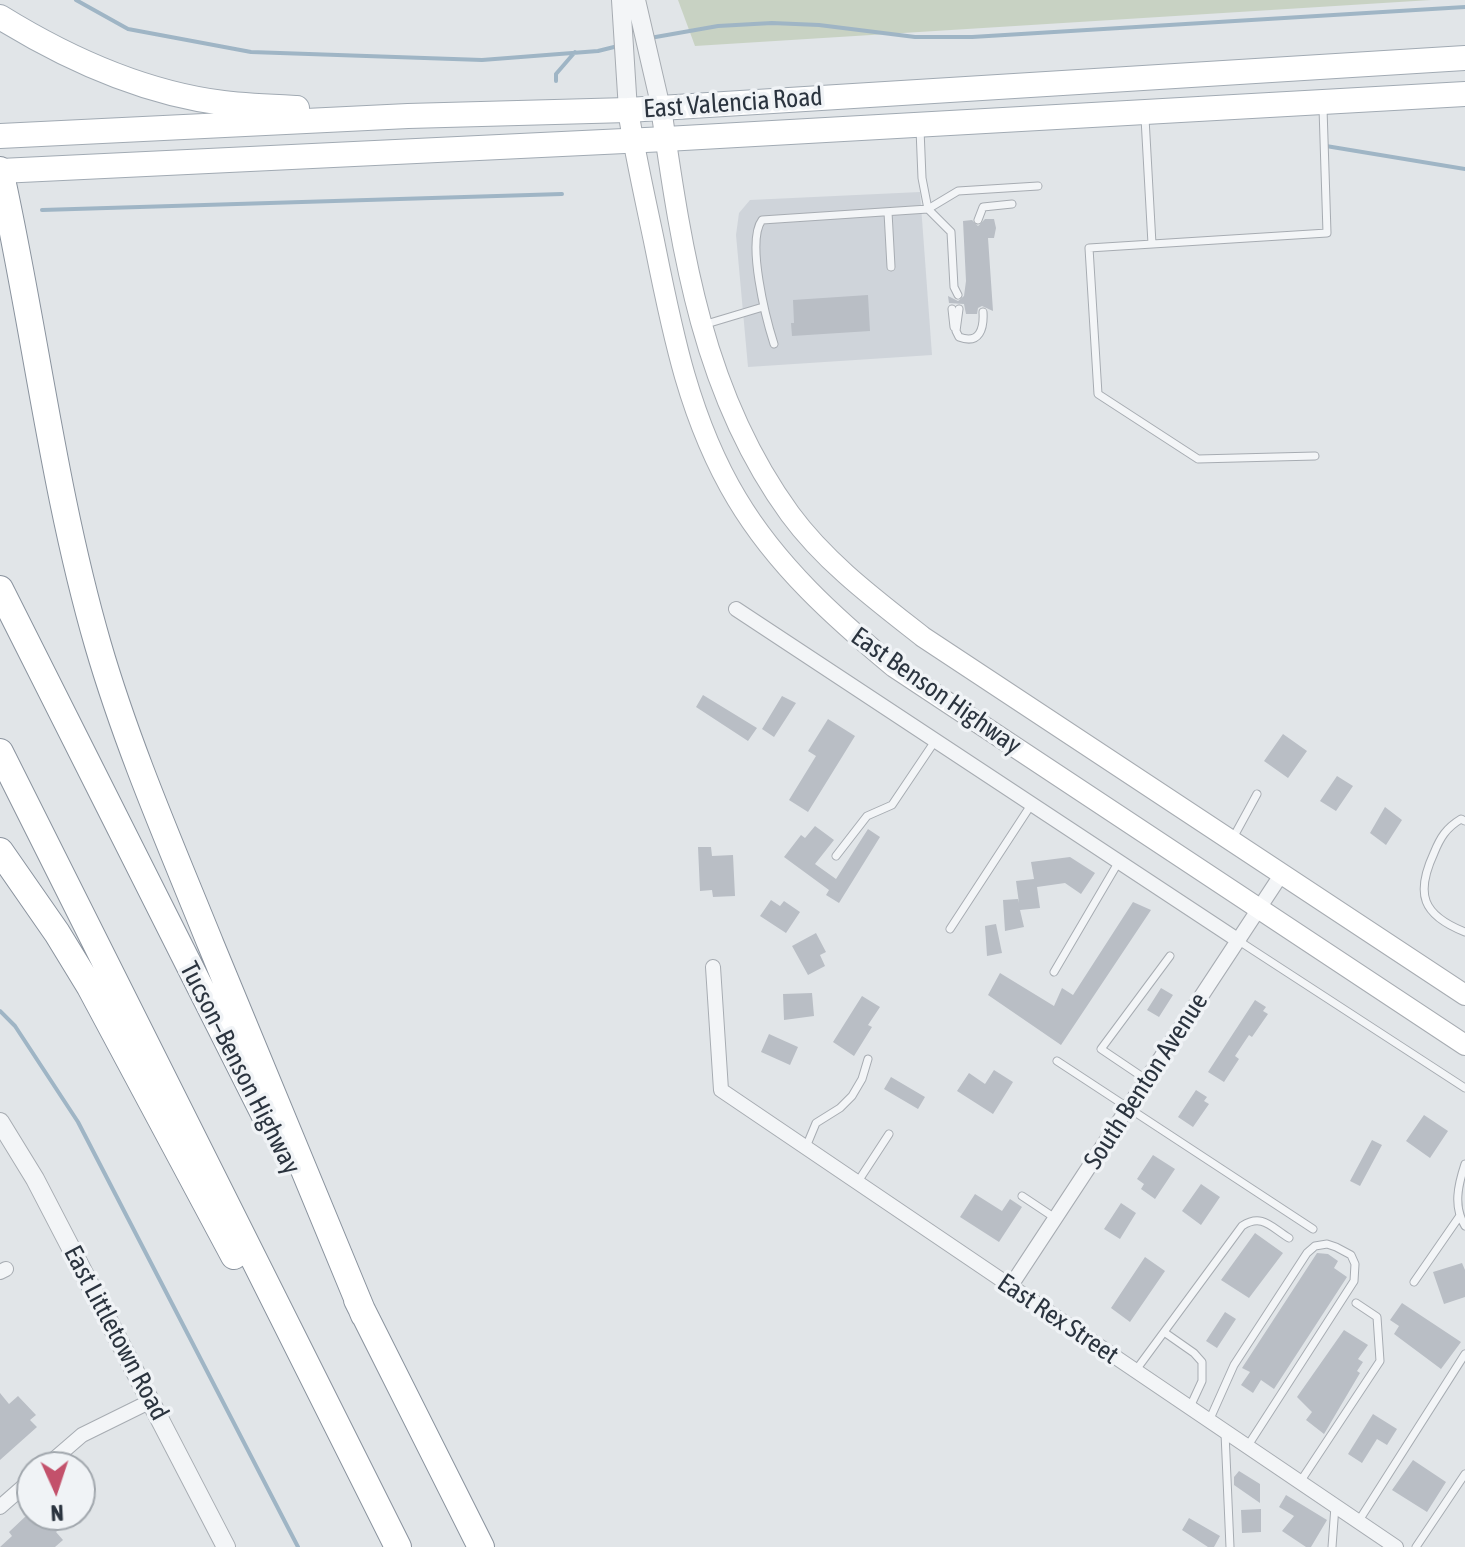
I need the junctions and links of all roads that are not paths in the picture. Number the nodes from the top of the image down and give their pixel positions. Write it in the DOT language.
graph roads {
  1 [pos="621,0"];
  2 [pos="636,0"];
  3 [pos="0,17"];
  4 [pos="1465,58"];
  5 [pos="1465,94"];
  6 [pos="1322,101"];
  7 [pos="661,108"];
  8 [pos="628,110"];
  9 [pos="1144,111"];
  10 [pos="408,116"];
  11 [pos="919,123"];
  12 [pos="0,136"];
  13 [pos="666,139"];
  14 [pos="633,141"];
  15 [pos="0,170"];
  16 [pos="1038,186"];
  17 [pos="1012,204"];
  18 [pos="928,209"];
  19 [pos="888,212"];
  20 [pos="978,220"];
  21 [pos="1152,244"];
  22 [pos="891,267"];
  23 [pos="955,296"];
  24 [pos="763,307"];
  25 [pos="955,309"];
  26 [pos="983,312"];
  27 [pos="700,325"];
  28 [pos="774,344"];
  29 [pos="1315,456"];
  30 [pos="0,589"];
  31 [pos="736,609"];
  32 [pos="935,741"];
  33 [pos="0,752"];
  34 [pos="1257,794"];
  35 [pos="1031,805"];
  36 [pos="1465,821"];
  37 [pos="1231,842"];
  38 [pos="0,851"];
  39 [pos="836,856"];
  40 [pos="1118,863"];
  41 [pos="1281,875"];
  42 [pos="1260,908"];
  43 [pos="950,929"];
  44 [pos="1465,932"];
  45 [pos="1239,941"];
  46 [pos="1170,956"];
  47 [pos="713,967"];
  48 [pos="1054,972"];
  49 [pos="1465,995"];
  50 [pos="1465,1045"];
  51 [pos="868,1059"];
  52 [pos="1057,1061"];
  53 [pos="1147,1080"];
  54 [pos="1465,1088"];
  55 [pos="1129,1108"];
  56 [pos="0,1122"];
  57 [pos="889,1134"];
  58 [pos="806,1147"];
  59 [pos="1465,1164"];
  60 [pos="857,1183"];
  61 [pos="1022,1196"];
  62 [pos="1459,1217"];
  63 [pos="1055,1218"];
  64 [pos="1465,1226"];
  65 [pos="1313,1229"];
  66 [pos="1289,1238"];
  67 [pos="1414,1282"];
  68 [pos="1010,1287"];
  69 [pos="1356,1303"];
  70 [pos="364,1315"];
  71 [pos="1164,1332"];
  72 [pos="1465,1354"];
  73 [pos="1136,1370"];
  74 [pos="151,1401"];
  75 [pos="1190,1407"];
  76 [pos="1209,1421"];
  77 [pos="1225,1431"];
  78 [pos="1247,1447"];
  79 [pos="64,1451"];
  80 [pos="1465,1474"];
  81 [pos="1300,1482"];
  82 [pos="16,1493"];
  83 [pos="1335,1506"];
  84 [pos="0,1507"];
  85 [pos="1358,1522"];
  86 [pos="226,1547"];
  87 [pos="391,1547"];
  88 [pos="398,1547"];
  89 [pos="481,1547"];
  90 [pos="1230,1547"];
  91 [pos="1332,1547"];
  92 [pos="1396,1547"];
  93 [pos="1416,1547"];
  1 -- 8 [label="street"];
  2 -- 7 [label="street"];
  3 -- 10 [label="main road"];
  4 -- 7 [label="main road, East Valencia Road"];
  5 -- 6 [label="main road, East Valencia Road"];
  6 -- 9 [label="main road, East Valencia Road"];
  6 -- 21 [label="lane"];
  7 -- 8 [label="main road, East Valencia Road"];
  7 -- 13 [label="main road, East Benson Highway"];
  8 -- 10 [label="main road, East Valencia Road"];
  8 -- 14 [label="main road, East Benson Highway"];
  9 -- 11 [label="main road, East Valencia Road"];
  9 -- 21 [label="lane"];
  10 -- 12 [label="main road, East Valencia Road"];
  11 -- 13 [label="main road, East Valencia Road"];
  11 -- 18 [label="lane"];
  13 -- 14 [label="main road, East Valencia Road"];
  13 -- 27 [label="main road, East Benson Highway"];
  14 -- 15 [label="main road, East Valencia Road"];
  14 -- 42 [label="main road, East Benson Highway"];
  15 -- 70 [label="highway"];
  16 -- 18 [label="lane"];
  17 -- 20 [label="lane"];
  18 -- 19 [label="lane"];
  18 -- 23 [label="lane"];
  19 -- 22 [label="lane"];
  19 -- 24 [label="lane"];
  21 -- 29 [label="lane"];
  24 -- 27 [label="lane"];
  24 -- 28 [label="lane"];
  25 -- 26 [label="lane"];
  27 -- 37 [label="main road, East Benson Highway"];
  30 -- 70 [label="highway, Tucson–Benson Highway"];
  31 -- 32 [label="street, East Benson Highway"];
  32 -- 35 [label="street, East Benson Highway"];
  32 -- 39 [label="lane"];
  33 -- 88 [label="highway"];
  34 -- 37 [label="lane"];
  35 -- 40 [label="street, East Benson Highway"];
  35 -- 43 [label="lane"];
  36 -- 44 [label="lane"];
  37 -- 41 [label="main road, East Benson Highway"];
  38 -- 87 [label="highway"];
  40 -- 45 [label="street, East Benson Highway"];
  40 -- 48 [label="lane"];
  41 -- 42 [label="street, South Benton Avenue"];
  41 -- 49 [label="main road, East Benson Highway"];
  42 -- 45 [label="street, South Benton Avenue"];
  42 -- 50 [label="main road, East Benson Highway"];
  45 -- 53 [label="street, South Benton Avenue"];
  45 -- 54 [label="lane"];
  46 -- 53 [label="lane"];
  47 -- 58 [label="street, East Rex Street"];
  51 -- 58 [label="lane"];
  52 -- 55 [label="lane"];
  53 -- 55 [label="street, South Benton Avenue"];
  55 -- 63 [label="street, South Benton Avenue"];
  55 -- 65 [label="lane"];
  56 -- 74 [label="street, East Littletown Road"];
  57 -- 60 [label="lane"];
  58 -- 60 [label="street, East Rex Street"];
  59 -- 62 [label="lane"];
  60 -- 68 [label="street, East Rex Street"];
  61 -- 63 [label="lane"];
  62 -- 64 [label="lane"];
  62 -- 67 [label="lane"];
  63 -- 68 [label="street, South Benton Avenue"];
  66 -- 71 [label="lane"];
  68 -- 73 [label="street, East Rex Street"];
  69 -- 81 [label="lane"];
  70 -- 89 [label="highway, Tucson–Benson Highway"];
  71 -- 73 [label="lane"];
  71 -- 75 [label="lane"];
  72 -- 85 [label="lane"];
  73 -- 75 [label="street, East Rex Street"];
  74 -- 79 [label="street"];
  74 -- 86 [label="street, East Littletown Road"];
  75 -- 76 [label="street, East Rex Street"];
  76 -- 77 [label="street, East Rex Street"];
  76 -- 78 [label="lane"];
  77 -- 78 [label="street, East Rex Street"];
  77 -- 90 [label="lane"];
  78 -- 81 [label="street, East Rex Street"];
  80 -- 93 [label="lane"];
  81 -- 83 [label="street, East Rex Street"];
  82 -- 84 [label="street"];
  83 -- 85 [label="street, East Rex Street"];
  83 -- 91 [label="lane"];
  85 -- 92 [label="street, East Rex Street"];
}
